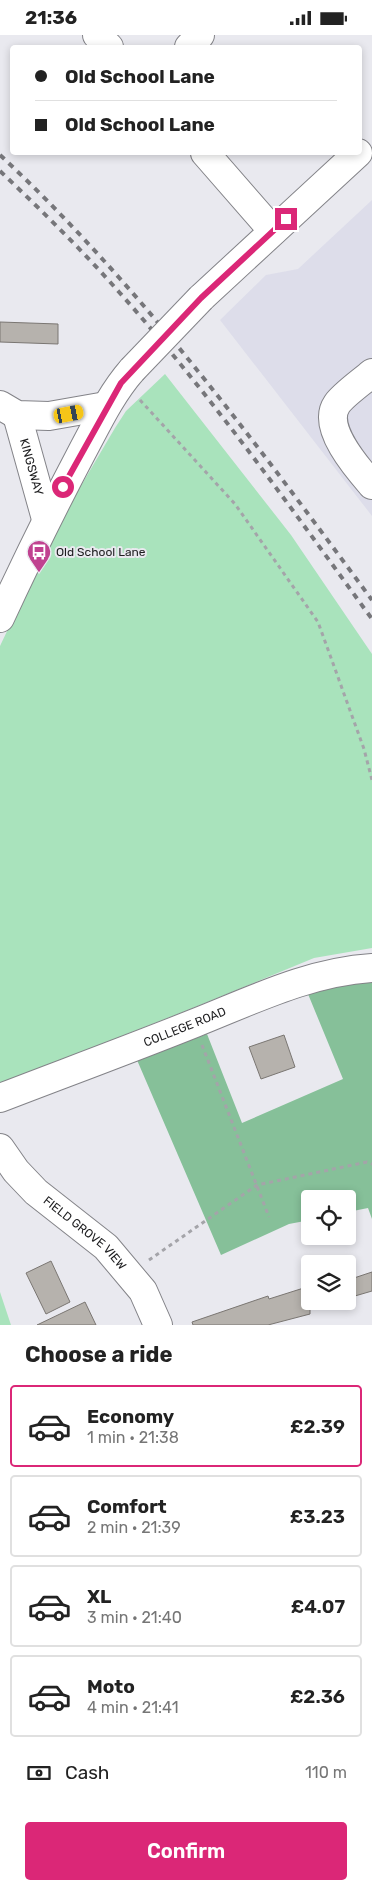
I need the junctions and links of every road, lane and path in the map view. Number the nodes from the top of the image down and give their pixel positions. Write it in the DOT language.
graph roads {
  1 [pos="97,35"];
  2 [pos="200,35"];
  3 [pos="107,45"];
  4 [pos="191,45"];
  5 [pos="372,140"];
  6 [pos="362,149"];
  7 [pos="207,155"];
  8 [pos="356,155"];
  9 [pos="273,231"];
  10 [pos="372,373"];
  11 [pos="127,377"];
  12 [pos="106,407"];
  13 [pos="8,410"];
  14 [pos="372,485"];
  15 [pos="46,519"];
  16 [pos="0,618"];
  17 [pos="372,780"];
  18 [pos="372,968"];
  19 [pos="194,1023"];
  20 [pos="0,1098"];
  21 [pos="0,1149"];
  22 [pos="372,1164"];
  23 [pos="257,1185"];
  24 [pos="269,1217"];
  25 [pos="129,1273"];
  26 [pos="158,1325"];
  1 -- 3 [label="street"];
  2 -- 4 [label="street"];
  5 -- 6 [label="street"];
  7 -- 9 [label="street"];
  8 -- 9 [label="street"];
  9 -- 11 [label="street, bridge"];
  10 -- 14 [label="street"];
  11 -- 12 [label="street"];
  11 -- 17 [label="path"];
  12 -- 13 [label="street, KINGSWAY"];
  12 -- 15 [label="street"];
  13 -- 15 [label="street, KINGSWAY"];
  15 -- 16 [label="street"];
  18 -- 19 [label="street, COLLEGE ROAD"];
  19 -- 20 [label="street, COLLEGE ROAD"];
  19 -- 23 [label="path"];
  21 -- 25 [label="street, FIELD GROVE VIEW"];
  22 -- 23 [label="path"];
  23 -- 24 [label="path"];
  23 -- 25 [label="path"];
  25 -- 26 [label="street, FIELD GROVE VIEW"];
}
